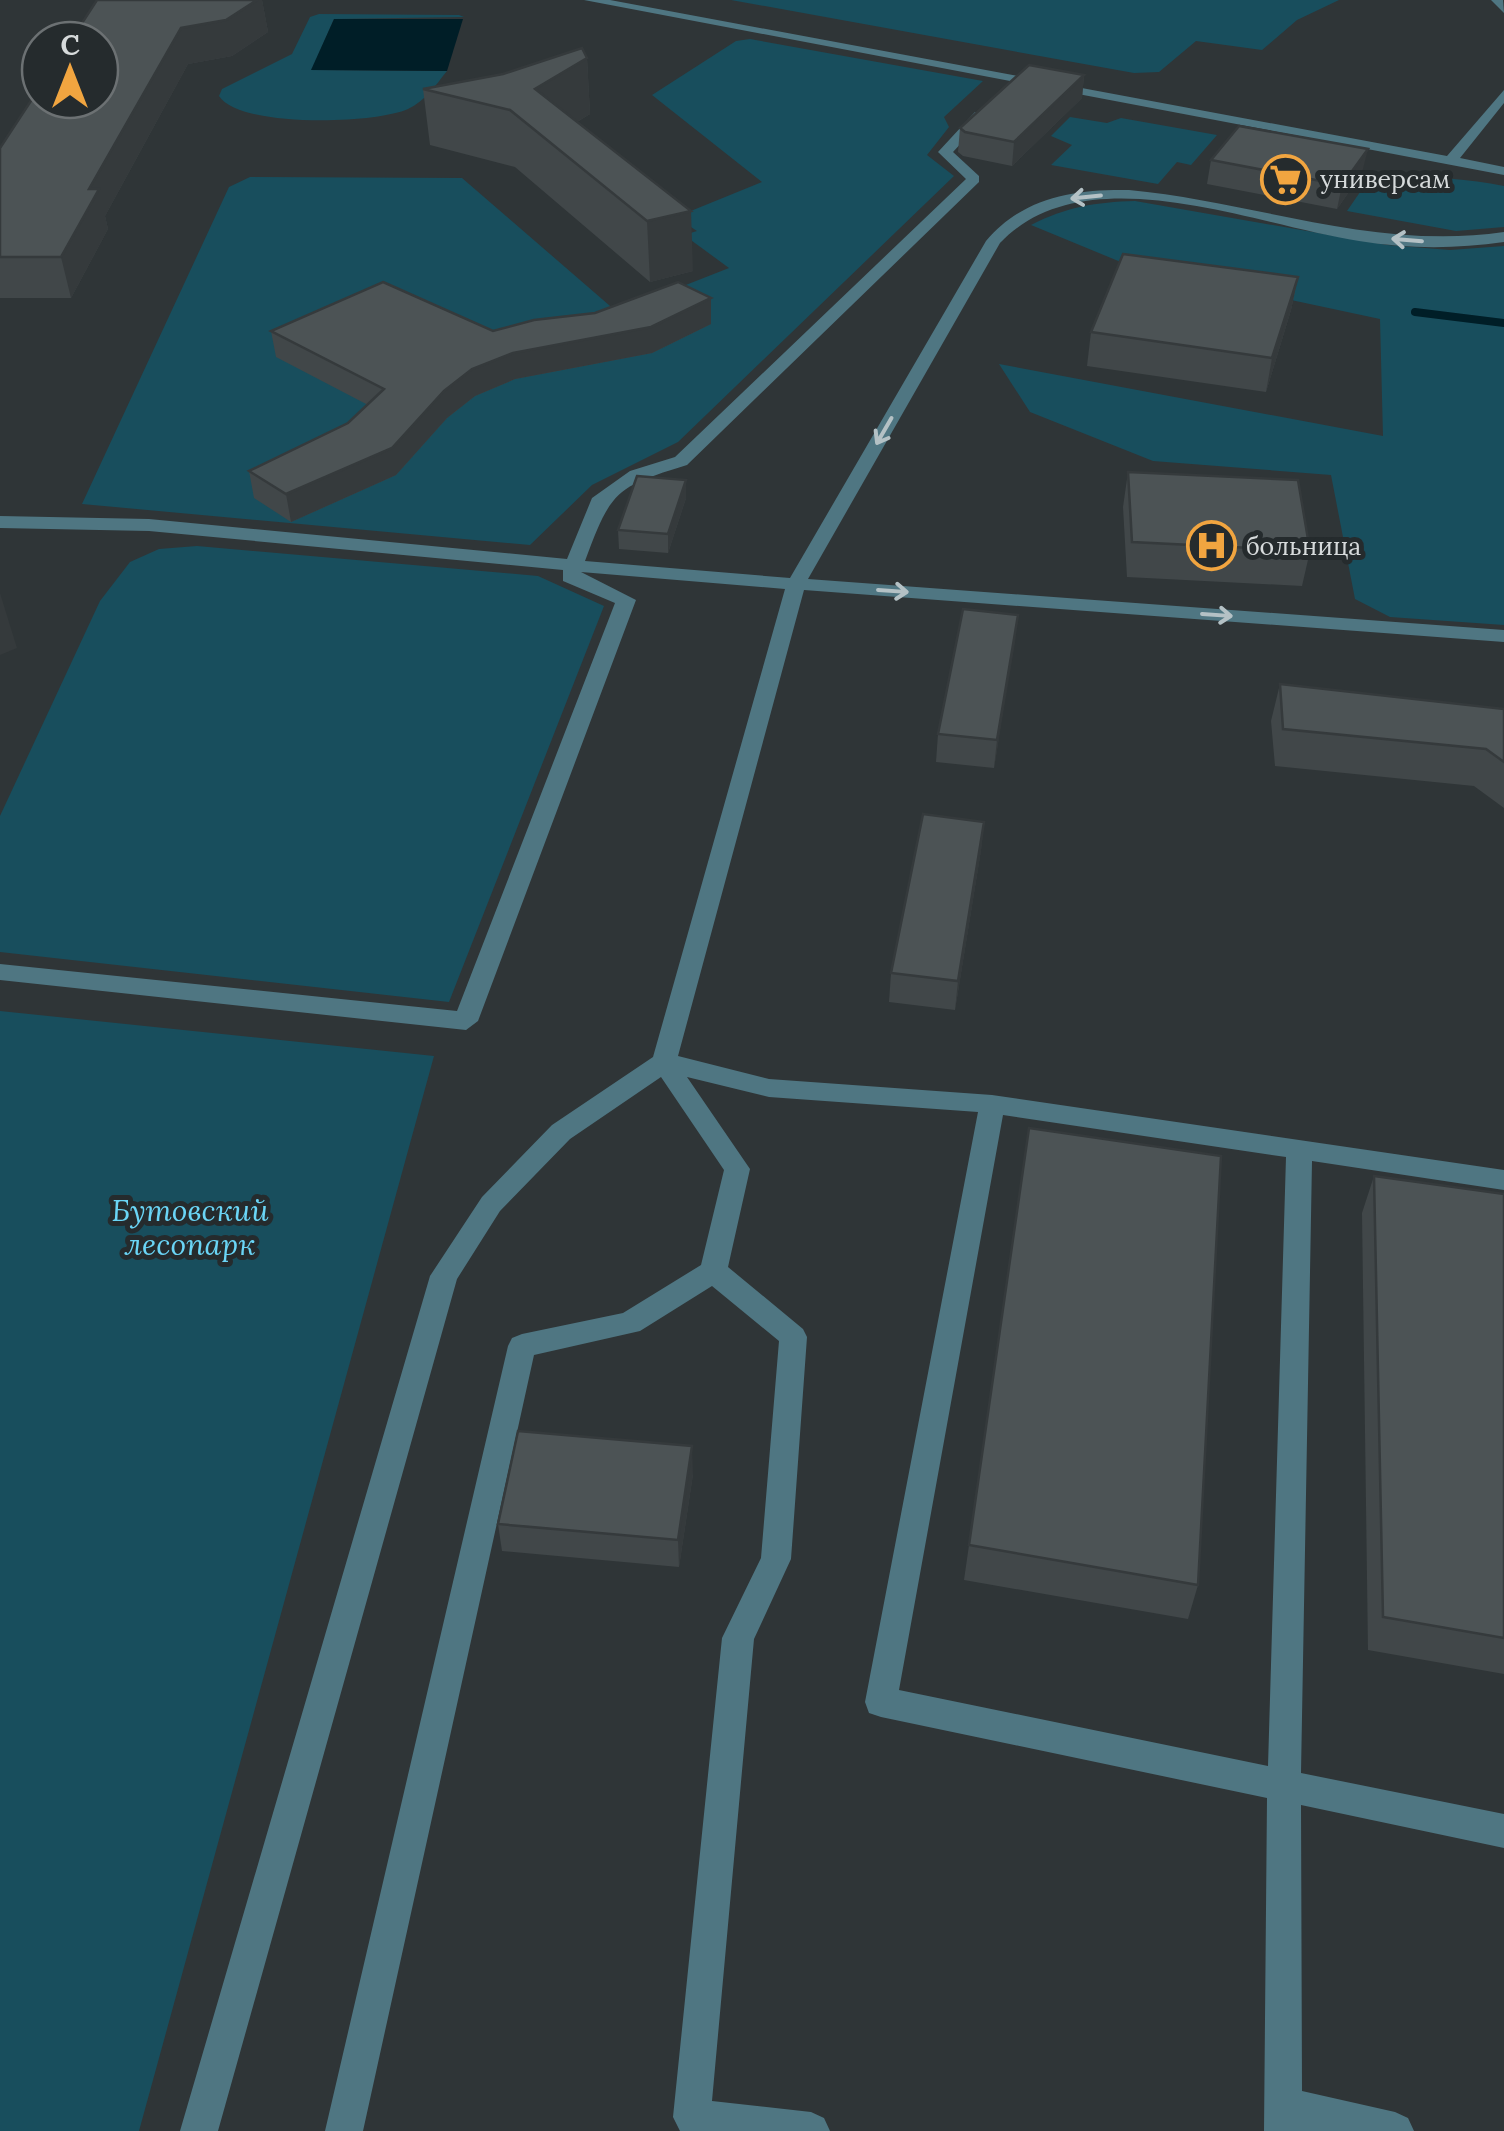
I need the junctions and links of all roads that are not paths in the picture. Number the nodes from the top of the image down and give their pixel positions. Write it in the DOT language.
graph roads {
  1 [pos="590,0"];
  2 [pos="1497,0"];
  3 [pos="1504,9"];
  4 [pos="1004,90"];
  5 [pos="1501,100"];
  6 [pos="1450,161"];
  7 [pos="1504,171"];
  8 [pos="1504,237"];
  9 [pos="0,522"];
  10 [pos="575,566"];
  11 [pos="796,584"];
  12 [pos="1504,636"];
  13 [pos="0,972"];
  14 [pos="664,1062"];
  15 [pos="992,1104"];
  16 [pos="1300,1150"];
  17 [pos="1504,1180"];
  18 [pos="714,1271"];
  19 [pos="1284,1785"];
  20 [pos="1504,1831"];
  21 [pos="1283,2118"];
  22 [pos="199,2131"];
  23 [pos="344,2131"];
  24 [pos="810,2131"];
  25 [pos="1394,2131"];
  1 -- 4 [label="street"];
  2 -- 3 [label="street"];
  4 -- 6 [label="street"];
  4 -- 10 [label="street"];
  5 -- 6 [label="street"];
  6 -- 7 [label="street"];
  8 -- 11 [label="street, one-way"];
  9 -- 10 [label="street"];
  10 -- 11 [label="street"];
  10 -- 13 [label="street"];
  11 -- 12 [label="street, one-way"];
  11 -- 14 [label="street"];
  14 -- 15 [label="street"];
  14 -- 18 [label="street"];
  14 -- 22 [label="street"];
  15 -- 16 [label="street"];
  15 -- 19 [label="street"];
  16 -- 17 [label="street"];
  16 -- 19 [label="street"];
  18 -- 23 [label="street"];
  18 -- 24 [label="street"];
  19 -- 20 [label="street"];
  19 -- 21 [label="street"];
  21 -- 25 [label="street"];
}
